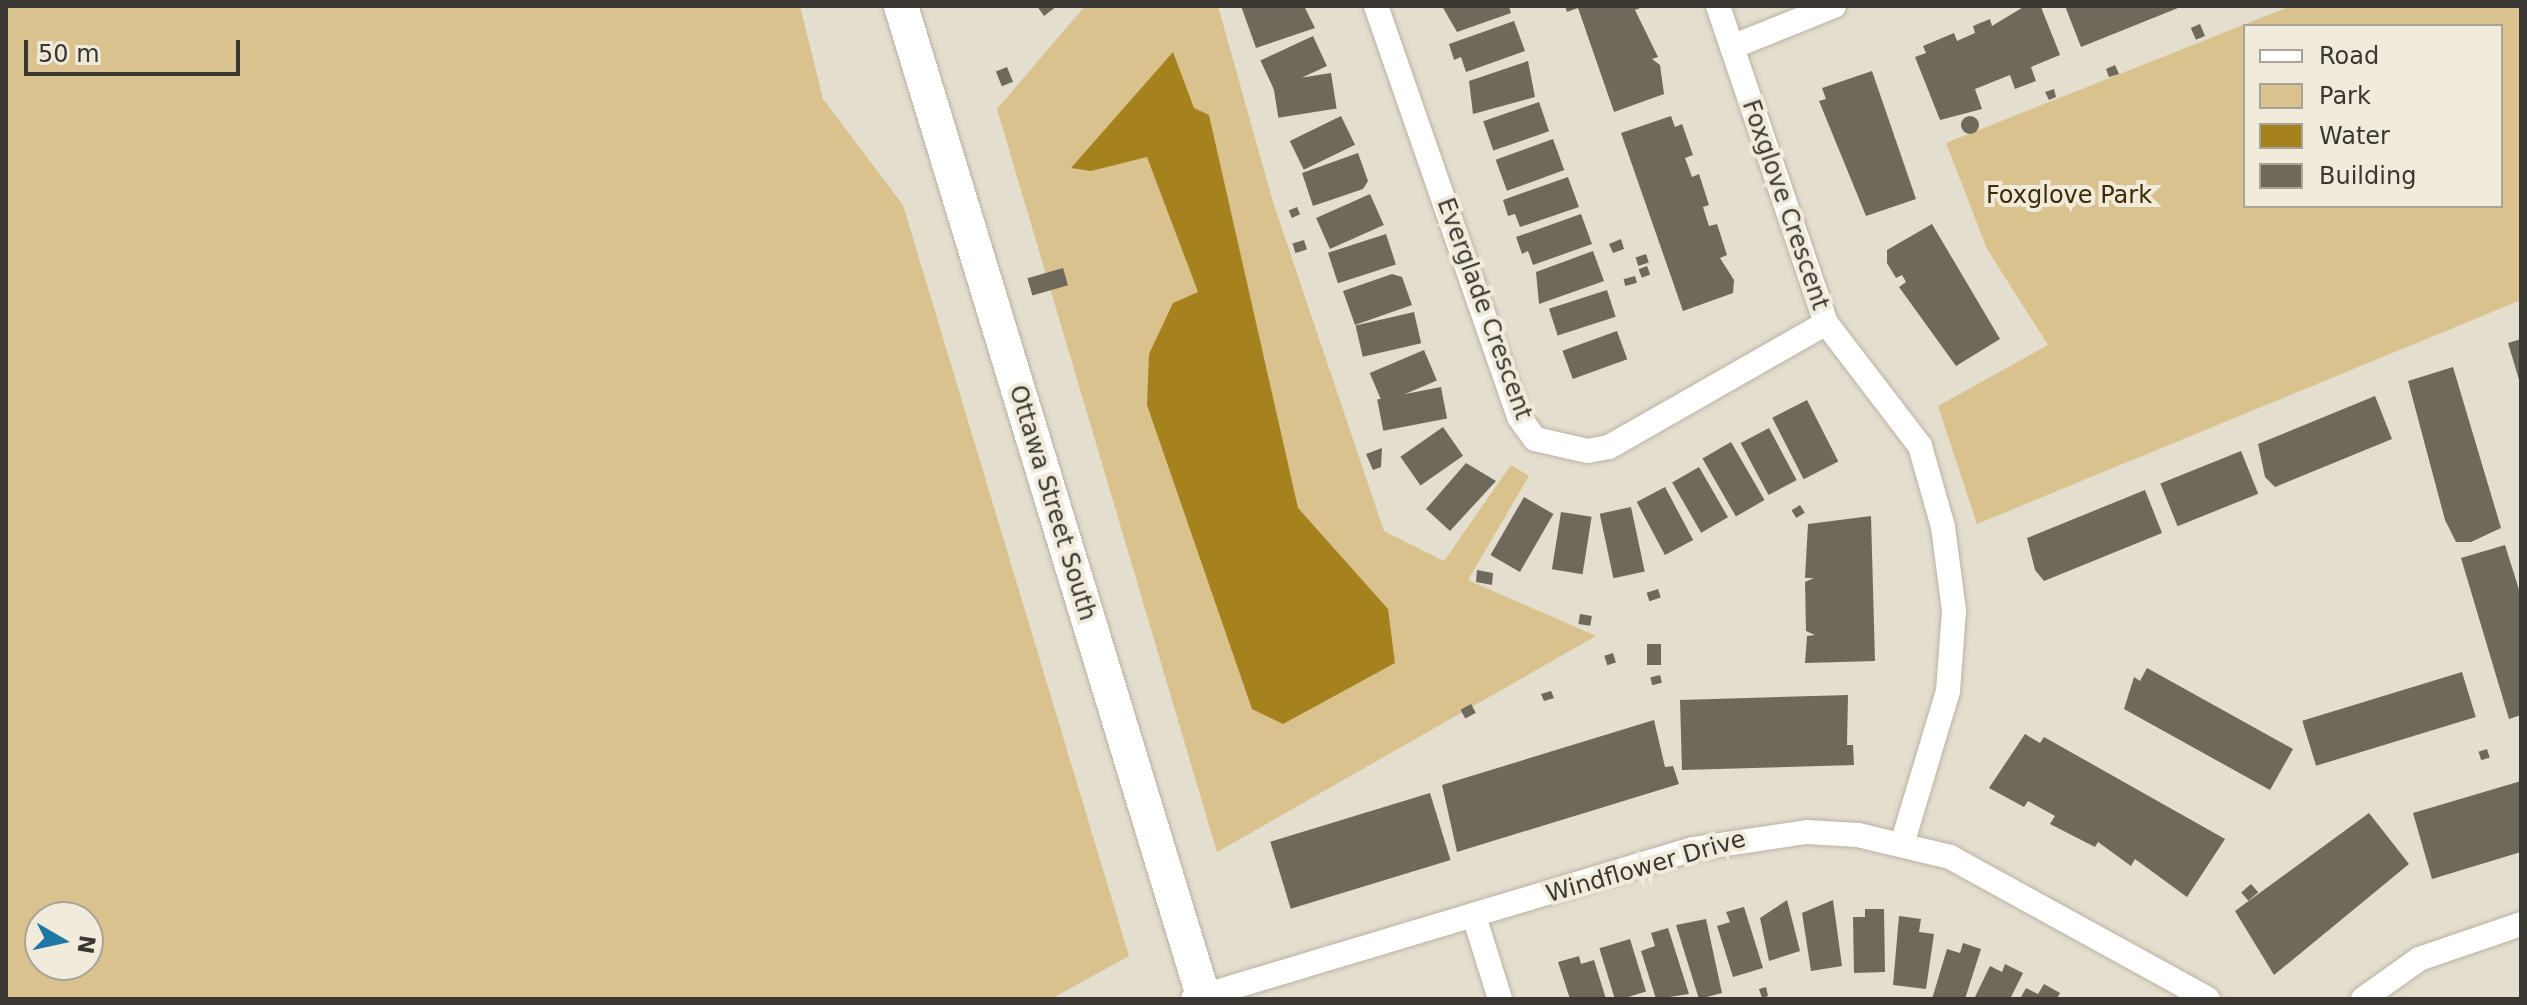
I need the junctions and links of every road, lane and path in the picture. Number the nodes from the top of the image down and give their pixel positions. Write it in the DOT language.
graph roads {
  1 [pos="901,6"];
  2 [pos="1376,6"];
  3 [pos="1718,6"];
  4 [pos="1834,6"];
  5 [pos="1732,47"];
  6 [pos="1826,323"];
  7 [pos="1902,844"];
  8 [pos="1475,919"];
  9 [pos="2521,924"];
  10 [pos="1200,998"];
  11 [pos="1500,999"];
  12 [pos="2208,999"];
  13 [pos="2363,999"];
  1 -- 10 [label="main road, Ottawa Street South"];
  2 -- 6 [label="street, Everglade Crescent"];
  3 -- 5 [label="street, Foxglove Crescent"];
  4 -- 5 [label="street"];
  5 -- 6 [label="street, Foxglove Crescent"];
  6 -- 7 [label="street, Foxglove Crescent"];
  7 -- 8 [label="street, Windflower Drive"];
  7 -- 12 [label="street, Windflower Drive"];
  8 -- 10 [label="street, Windflower Drive"];
  8 -- 11 [label="street"];
  9 -- 13 [label="street"];
}
